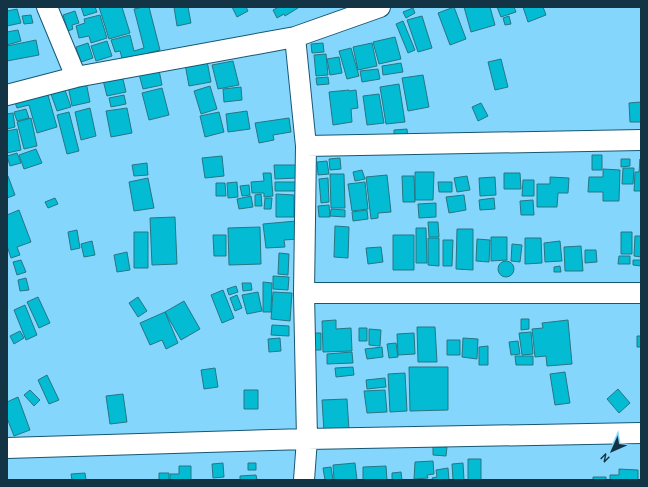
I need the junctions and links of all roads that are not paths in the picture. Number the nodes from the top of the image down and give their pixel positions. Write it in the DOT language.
graph roads {
  1 [pos="47,7"];
  2 [pos="380,7"];
  3 [pos="295,37"];
  4 [pos="76,77"];
  5 [pos="7,95"];
  6 [pos="641,140"];
  7 [pos="306,146"];
  8 [pos="641,292"];
  9 [pos="304,293"];
  10 [pos="641,433"];
  11 [pos="307,439"];
  12 [pos="7,448"];
  13 [pos="304,480"];
  1 -- 4 [label="street"];
  2 -- 3 [label="street"];
  3 -- 4 [label="street"];
  3 -- 7 [label="street"];
  4 -- 5 [label="street"];
  6 -- 7 [label="street"];
  7 -- 9 [label="street"];
  8 -- 9 [label="street"];
  9 -- 11 [label="street"];
  10 -- 11 [label="street"];
  11 -- 12 [label="street"];
  11 -- 13 [label="street"];
}
